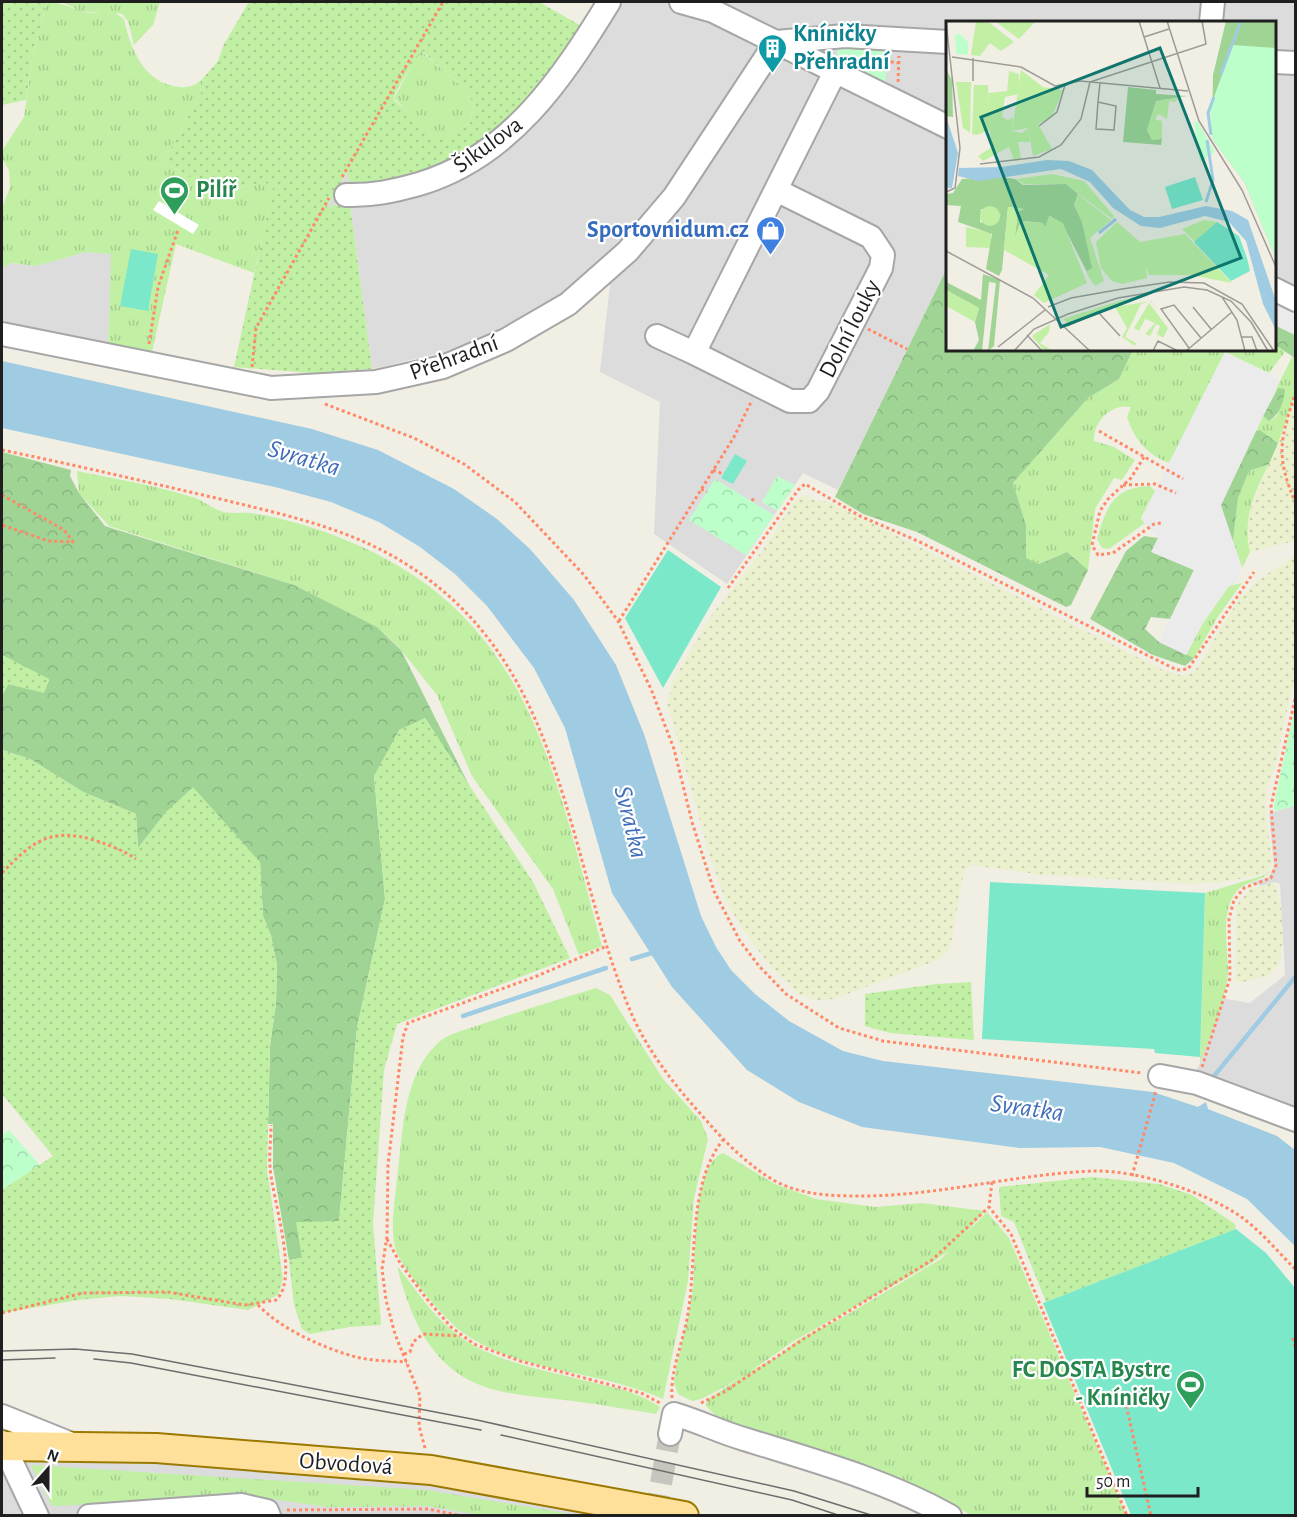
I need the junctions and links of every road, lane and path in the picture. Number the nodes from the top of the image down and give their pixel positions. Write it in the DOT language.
graph roads {
  1 [pos="609,2"];
  2 [pos="681,2"];
  3 [pos="1213,2"];
  4 [pos="1211,21"];
  5 [pos="901,39"];
  6 [pos="776,42"];
  7 [pos="946,42"];
  8 [pos="1276,62"];
  9 [pos="899,63"];
  10 [pos="1296,63"];
  11 [pos="844,64"];
  12 [pos="897,102"];
  13 [pos="946,126"];
  14 [pos="776,190"];
  15 [pos="346,195"];
  16 [pos="178,230"];
  17 [pos="1276,290"];
  18 [pos="1296,300"];
  19 [pos="853,322"];
  20 [pos="2,334"];
  21 [pos="657,336"];
  22 [pos="907,348"];
  23 [pos="694,353"];
  24 [pos="146,364"];
  25 [pos="759,385"];
  26 [pos="1296,392"];
  27 [pos="317,402"];
  28 [pos="1099,431"];
  29 [pos="2,450"];
  30 [pos="1144,457"];
  31 [pos="713,470"];
  32 [pos="723,474"];
  33 [pos="1183,479"];
  34 [pos="1121,486"];
  35 [pos="701,489"];
  36 [pos="707,492"];
  37 [pos="1176,494"];
  38 [pos="2,495"];
  39 [pos="754,496"];
  40 [pos="752,501"];
  41 [pos="1296,504"];
  42 [pos="1161,523"];
  43 [pos="2,525"];
  44 [pos="1254,572"];
  45 [pos="728,588"];
  46 [pos="618,621"];
  47 [pos="1296,695"];
  48 [pos="136,859"];
  49 [pos="2,873"];
  50 [pos="607,946"];
  51 [pos="1158,1083"];
  52 [pos="1197,1083"];
  53 [pos="1296,1120"];
  54 [pos="271,1125"];
  55 [pos="723,1140"];
  56 [pos="1132,1176"];
  57 [pos="992,1182"];
  58 [pos="989,1207"];
  59 [pos="387,1236"];
  60 [pos="1296,1270"];
  61 [pos="258,1305"];
  62 [pos="2,1313"];
  63 [pos="462,1336"];
  64 [pos="1293,1338"];
  65 [pos="1296,1351"];
  66 [pos="404,1354"];
  67 [pos="407,1362"];
  68 [pos="1125,1400"];
  69 [pos="2,1416"];
  70 [pos="672,1424"];
  71 [pos="2,1444"];
  72 [pos="76,1446"];
  73 [pos="431,1470"];
  74 [pos="268,1513"];
  75 [pos="37,1515"];
  76 [pos="89,1515"];
  77 [pos="462,1515"];
  78 [pos="684,1515"];
  79 [pos="950,1515"];
  80 [pos="1127,1515"];
  81 [pos="1151,1515"];
  1 -- 15 [label="street, Šikulova"];
  2 -- 6 [label="street"];
  3 -- 4 [label="street"];
  5 -- 6 [label="street"];
  5 -- 7 [label="street"];
  5 -- 9 [label="path"];
  6 -- 11 [label="street"];
  6 -- 24 [label="street, Přehradní"];
  8 -- 10 [label="street"];
  9 -- 11 [label="path"];
  9 -- 12 [label="path"];
  11 -- 12 [label="street"];
  11 -- 14 [label="street"];
  12 -- 13 [label="street"];
  14 -- 19 [label="street, Dolní louky"];
  14 -- 23 [label="street"];
  16 -- 24 [label="path"];
  17 -- 18 [label="street"];
  19 -- 22 [label="path"];
  19 -- 25 [label="street, Dolní louky"];
  20 -- 24 [label="street, Přehradní"];
  21 -- 23 [label="street, Dolní louky"];
  23 -- 25 [label="street, Dolní louky"];
  25 -- 31 [label="path"];
  26 -- 41 [label="path"];
  27 -- 46 [label="path"];
  28 -- 30 [label="path"];
  29 -- 50 [label="path"];
  30 -- 33 [label="path"];
  30 -- 34 [label="path"];
  31 -- 32 [label="path"];
  31 -- 35 [label="path"];
  34 -- 37 [label="path"];
  34 -- 42 [label="path"];
  35 -- 36 [label="path"];
  35 -- 46 [label="path"];
  38 -- 43 [label="path"];
  39 -- 40 [label="path"];
  44 -- 45 [label="path"];
  46 -- 51 [label="path"];
  47 -- 52 [label="path"];
  48 -- 49 [label="path"];
  50 -- 55 [label="path"];
  50 -- 59 [label="path"];
  51 -- 52 [label="street"];
  51 -- 56 [label="path"];
  52 -- 53 [label="street"];
  54 -- 61 [label="path"];
  55 -- 57 [label="path"];
  55 -- 70 [label="path"];
  56 -- 57 [label="path"];
  56 -- 60 [label="path"];
  57 -- 58 [label="path"];
  58 -- 70 [label="path"];
  58 -- 80 [label="path"];
  59 -- 63 [label="path"];
  59 -- 66 [label="path"];
  61 -- 62 [label="path"];
  61 -- 67 [label="path"];
  63 -- 66 [label="path"];
  63 -- 70 [label="path"];
  64 -- 65 [label="path"];
  66 -- 67 [label="path"];
  67 -- 73 [label="path"];
  68 -- 81 [label="path"];
  69 -- 72 [label="street"];
  70 -- 79 [label="street"];
  71 -- 72 [label="main road, Obvodová"];
  71 -- 75 [label="street"];
  72 -- 73 [label="main road, Obvodová"];
  73 -- 78 [label="main road, Obvodová"];
  74 -- 76 [label="street"];
  74 -- 77 [label="path"];
}
